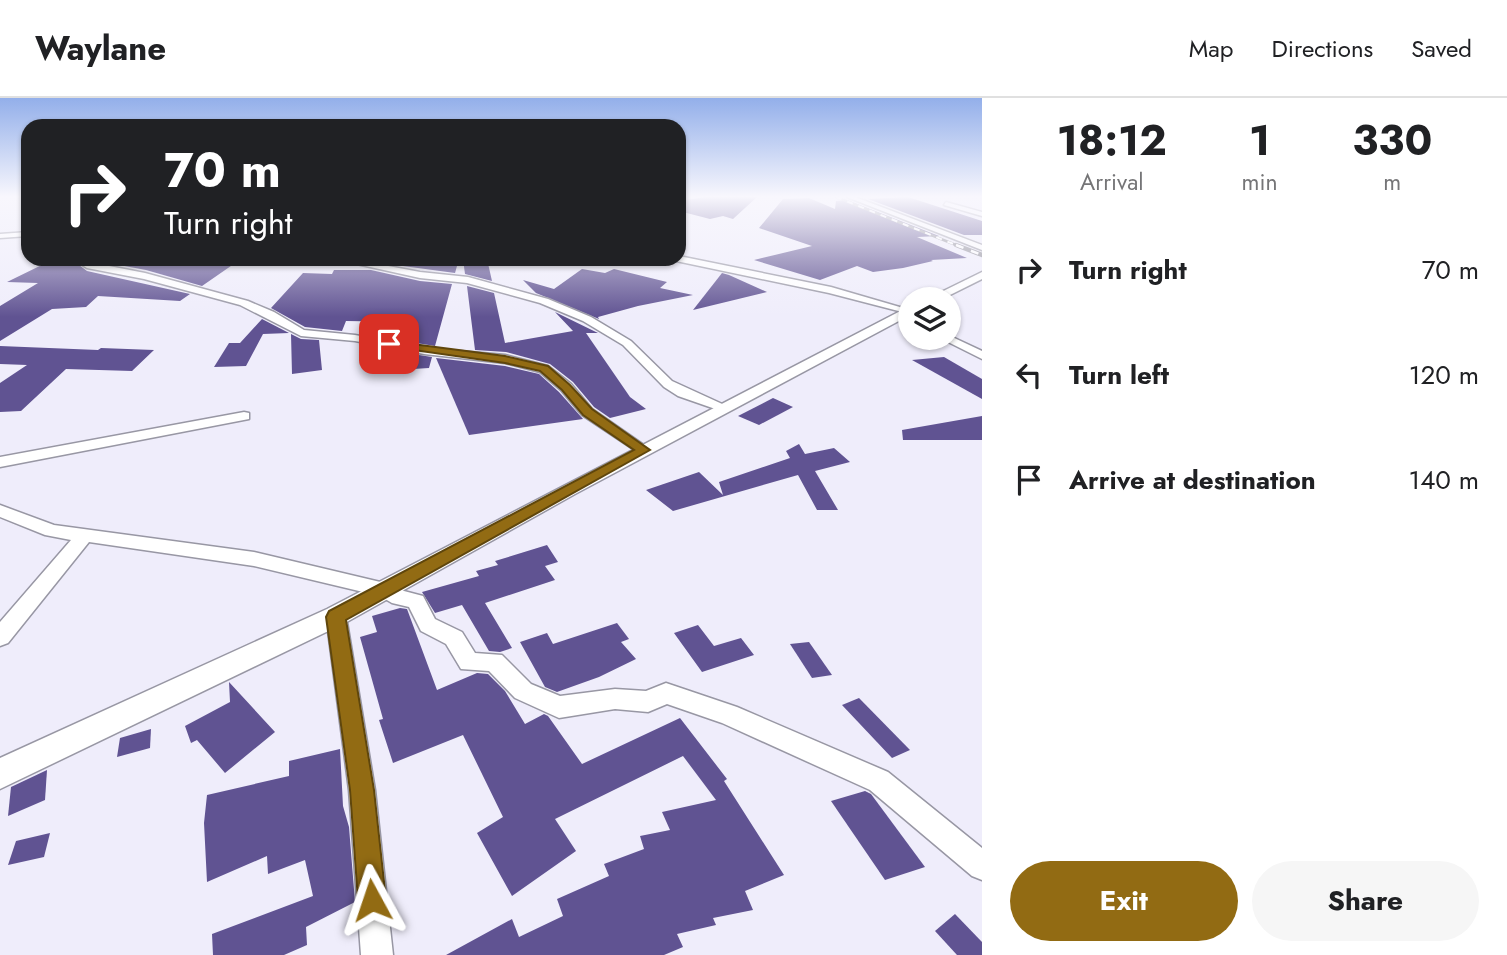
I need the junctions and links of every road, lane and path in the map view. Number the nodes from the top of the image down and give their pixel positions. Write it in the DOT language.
graph roads {
  1 [pos="954,237"];
  2 [pos="982,248"];
  3 [pos="686,260"];
  4 [pos="90,266"];
  5 [pos="374,266"];
  6 [pos="982,275"];
  7 [pos="958,287"];
  8 [pos="898,312"];
  9 [pos="898,320"];
  10 [pos="961,345"];
  11 [pos="982,355"];
  12 [pos="724,408"];
  13 [pos="244,416"];
  14 [pos="644,450"];
  15 [pos="0,462"];
  16 [pos="0,511"];
  17 [pos="85,536"];
  18 [pos="386,590"];
  19 [pos="336,617"];
  20 [pos="0,637"];
  21 [pos="0,774"];
  22 [pos="982,866"];
  23 [pos="377,955"];
  1 -- 2 [label="street"];
  3 -- 8 [label="street"];
  4 -- 14 [label="street"];
  5 -- 12 [label="street"];
  6 -- 7 [label="street"];
  9 -- 12 [label="street"];
  10 -- 11 [label="street"];
  12 -- 14 [label="street"];
  13 -- 15 [label="street"];
  14 -- 18 [label="street"];
  16 -- 17 [label="street"];
  17 -- 18 [label="street"];
  17 -- 20 [label="street"];
  18 -- 19 [label="street"];
  18 -- 22 [label="street"];
  19 -- 21 [label="street"];
  19 -- 23 [label="street"];
}
